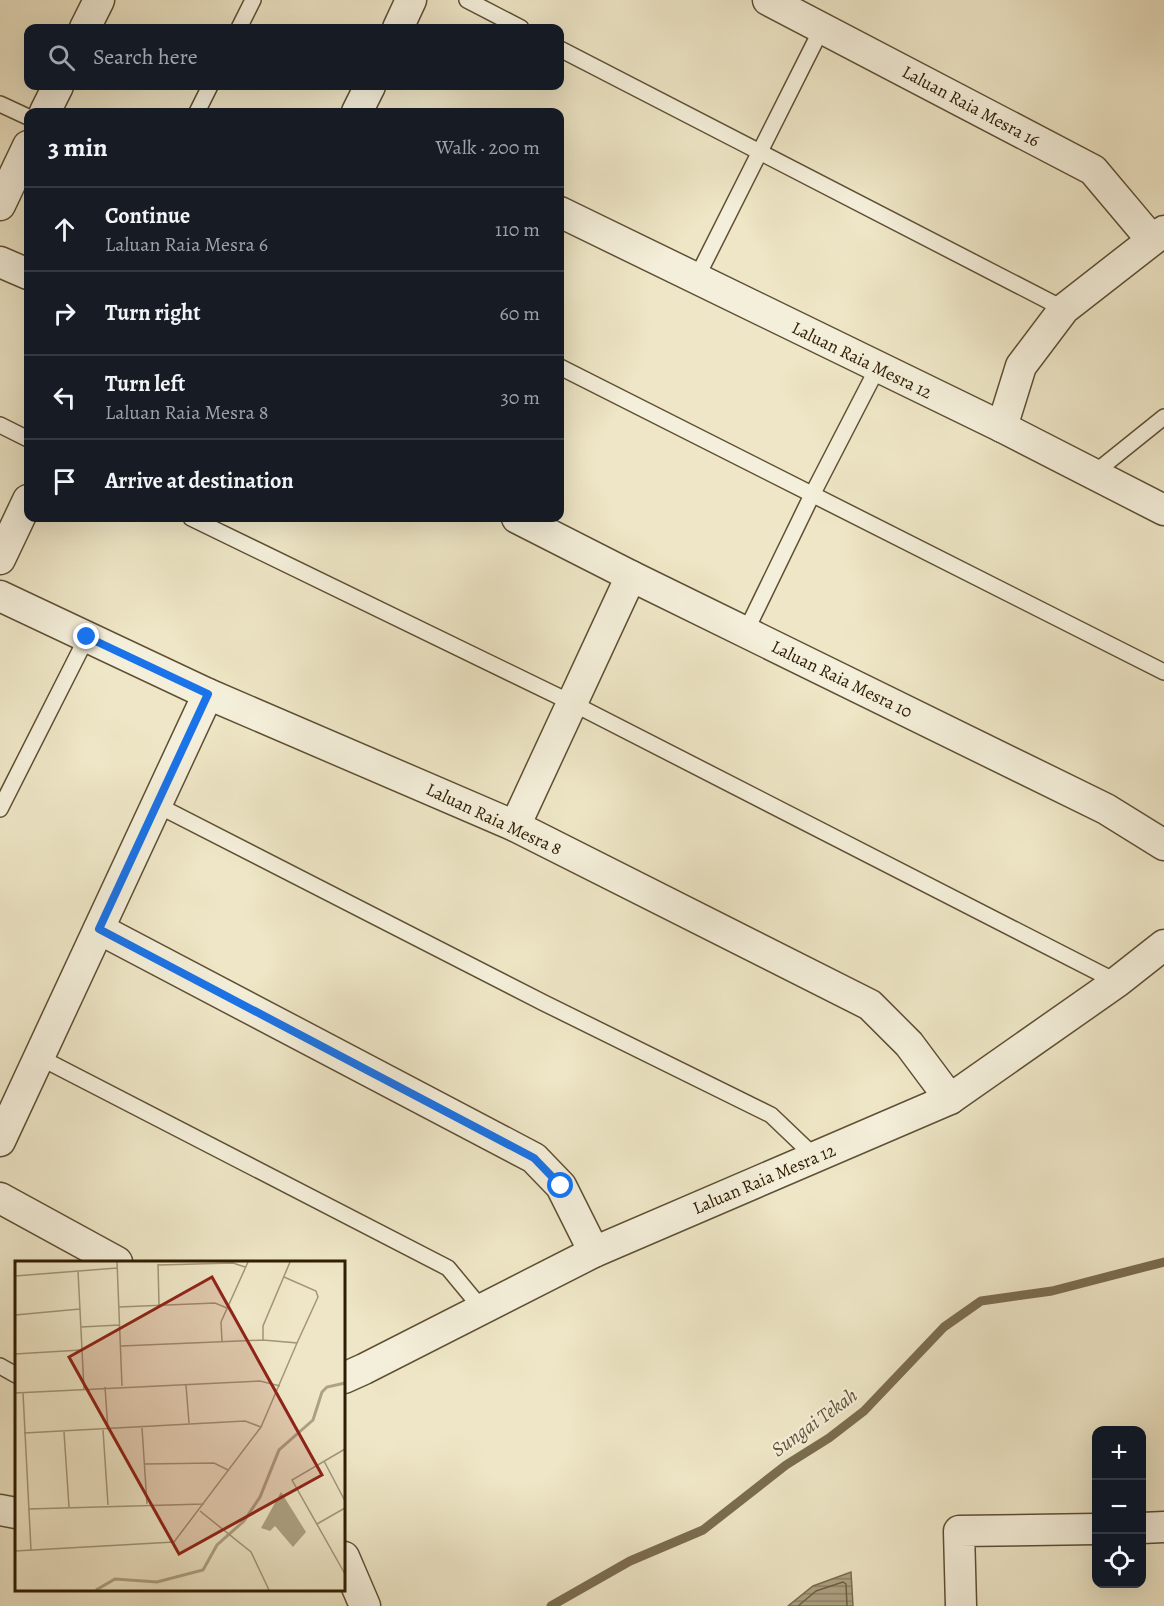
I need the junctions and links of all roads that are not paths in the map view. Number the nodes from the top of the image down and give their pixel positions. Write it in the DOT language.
graph roads {
  1 [pos="99,0"];
  2 [pos="253,0"];
  3 [pos="411,0"];
  4 [pos="466,0"];
  5 [pos="768,0"];
  6 [pos="87,24"];
  7 [pos="241,24"];
  8 [pos="400,24"];
  9 [pos="513,24"];
  10 [pos="822,28"];
  11 [pos="564,51"];
  12 [pos="56,90"];
  13 [pos="208,90"];
  14 [pos="368,90"];
  15 [pos="0,104"];
  16 [pos="47,108"];
  17 [pos="199,108"];
  18 [pos="359,108"];
  19 [pos="24,115"];
  20 [pos="758,152"];
  21 [pos="24,154"];
  22 [pos="0,205"];
  23 [pos="564,214"];
  24 [pos="1158,236"];
  25 [pos="0,262"];
  26 [pos="24,272"];
  27 [pos="696,279"];
  28 [pos="1064,309"];
  29 [pos="878,368"];
  30 [pos="564,369"];
  31 [pos="1164,417"];
  32 [pos="0,425"];
  33 [pos="1002,427"];
  34 [pos="24,437"];
  35 [pos="1093,474"];
  36 [pos="812,495"];
  37 [pos="24,508"];
  38 [pos="1164,510"];
  39 [pos="198,522"];
  40 [pos="525,522"];
  41 [pos="0,559"];
  42 [pos="631,576"];
  43 [pos="0,596"];
  44 [pos="746,631"];
  45 [pos="87,637"];
  46 [pos="1164,672"];
  47 [pos="208,694"];
  48 [pos="572,703"];
  49 [pos="157,805"];
  50 [pos="0,809"];
  51 [pos="515,826"];
  52 [pos="1164,845"];
  53 [pos="99,929"];
  54 [pos="1164,945"];
  55 [pos="1116,982"];
  56 [pos="39,1057"];
  57 [pos="950,1099"];
  58 [pos="0,1141"];
  59 [pos="815,1157"];
  60 [pos="0,1198"];
  61 [pos="594,1252"];
  62 [pos="113,1261"];
  63 [pos="482,1309"];
  64 [pos="0,1366"];
  65 [pos="15,1374"];
  66 [pos="345,1378"];
  67 [pos="0,1510"];
  68 [pos="15,1513"];
  69 [pos="1164,1527"];
  70 [pos="1146,1528"];
  71 [pos="1092,1529"];
  72 [pos="345,1559"];
  73 [pos="362,1599"];
  74 [pos="961,1606"];
  1 -- 6 [label="street"];
  2 -- 7 [label="lane"];
  3 -- 8 [label="street"];
  4 -- 9 [label="lane"];
  5 -- 10 [label="street, Laluan Raia Mesra 16"];
  10 -- 20 [label="lane"];
  10 -- 24 [label="street, Laluan Raia Mesra 16"];
  11 -- 20 [label="lane"];
  12 -- 16 [label="street"];
  13 -- 17 [label="lane"];
  14 -- 18 [label="street"];
  15 -- 19 [label="lane"];
  20 -- 27 [label="lane"];
  20 -- 28 [label="lane"];
  21 -- 22 [label="street"];
  23 -- 27 [label="street, Laluan Raia Mesra 12"];
  24 -- 28 [label="street"];
  25 -- 26 [label="street"];
  27 -- 29 [label="street, Laluan Raia Mesra 12"];
  28 -- 33 [label="street"];
  29 -- 33 [label="street, Laluan Raia Mesra 12"];
  29 -- 36 [label="lane"];
  30 -- 36 [label="lane"];
  31 -- 35 [label="lane"];
  32 -- 34 [label="lane"];
  33 -- 35 [label="street, Laluan Raia Mesra 12"];
  35 -- 38 [label="street, Laluan Raia Mesra 12"];
  36 -- 44 [label="lane"];
  36 -- 46 [label="lane"];
  37 -- 41 [label="street"];
  39 -- 48 [label="lane"];
  40 -- 42 [label="street, Laluan Raia Mesra 10"];
  42 -- 44 [label="street, Laluan Raia Mesra 10"];
  42 -- 48 [label="street"];
  43 -- 45 [label="street, Laluan Raia Mesra 8"];
  44 -- 52 [label="street, Laluan Raia Mesra 10"];
  45 -- 47 [label="street, Laluan Raia Mesra 8"];
  45 -- 50 [label="lane"];
  47 -- 49 [label="street"];
  47 -- 51 [label="street, Laluan Raia Mesra 8"];
  48 -- 51 [label="street"];
  48 -- 55 [label="lane"];
  49 -- 53 [label="street"];
  49 -- 59 [label="lane"];
  51 -- 57 [label="street, Laluan Raia Mesra 8"];
  53 -- 56 [label="street"];
  53 -- 61 [label="street"];
  54 -- 55 [label="street, Laluan Raia Mesra 12"];
  55 -- 57 [label="street, Laluan Raia Mesra 12"];
  56 -- 58 [label="street"];
  56 -- 63 [label="lane"];
  57 -- 59 [label="street, Laluan Raia Mesra 12"];
  59 -- 61 [label="street, Laluan Raia Mesra 12"];
  60 -- 62 [label="street"];
  61 -- 63 [label="street, Laluan Raia Mesra 12"];
  63 -- 66 [label="street, Laluan Raia Mesra 12"];
  64 -- 65 [label="lane"];
  67 -- 68 [label="street"];
  69 -- 70 [label="street"];
  71 -- 74 [label="street"];
  72 -- 73 [label="street"];
}
